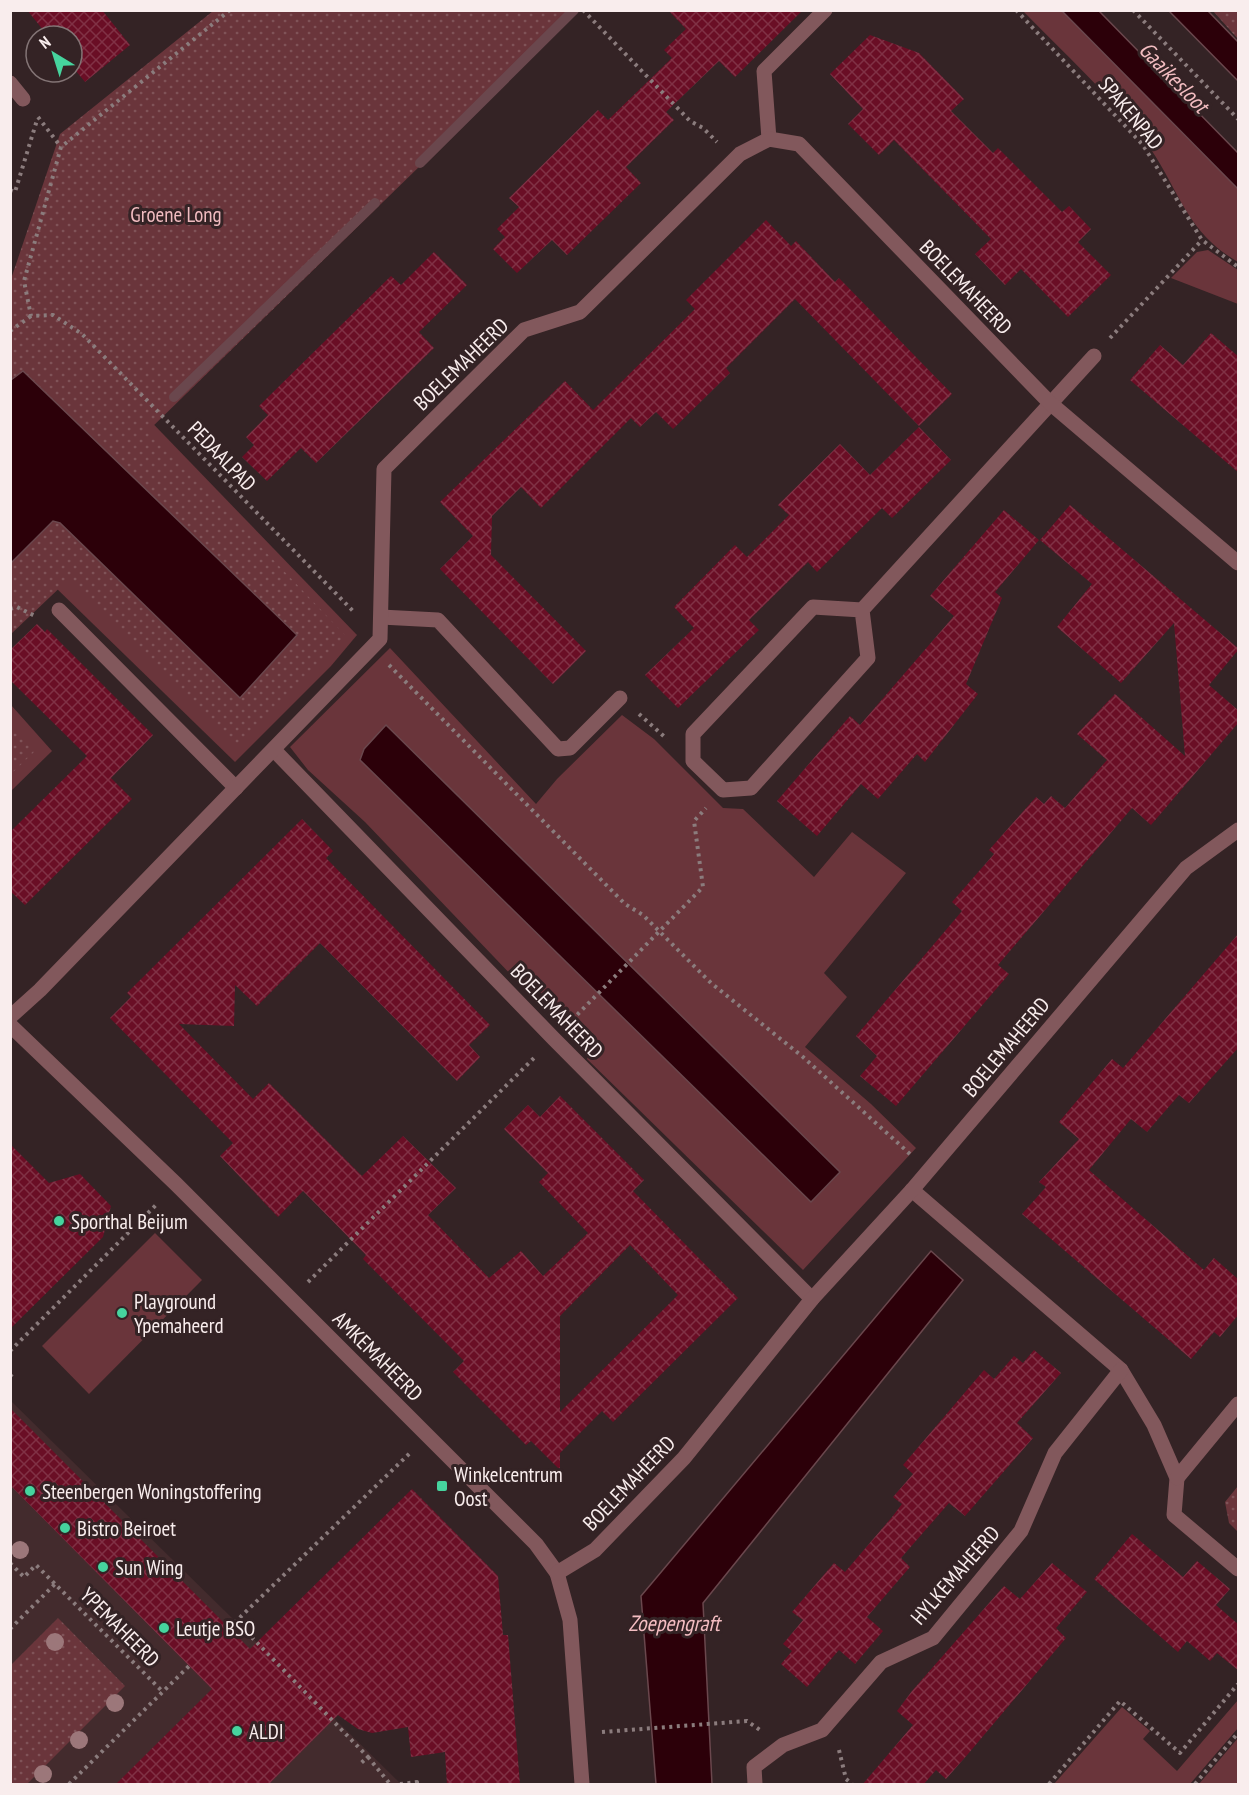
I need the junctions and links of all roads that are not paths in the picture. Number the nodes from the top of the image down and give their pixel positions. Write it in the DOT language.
graph roads {
  1 [pos="825,10"];
  2 [pos="10,83"];
  3 [pos="23,99"];
  4 [pos="768,139"];
  5 [pos="1094,356"];
  6 [pos="1050,403"];
  7 [pos="1239,563"];
  8 [pos="59,610"];
  9 [pos="862,610"];
  10 [pos="381,617"];
  11 [pos="620,698"];
  12 [pos="274,750"];
  13 [pos="236,788"];
  14 [pos="1239,830"];
  15 [pos="10,1017"];
  16 [pos="10,1025"];
  17 [pos="912,1190"];
  18 [pos="812,1299"];
  19 [pos="1121,1370"];
  20 [pos="1239,1404"];
  21 [pos="1177,1478"];
  22 [pos="1239,1569"];
  23 [pos="558,1573"];
  24 [pos="582,1785"];
  25 [pos="755,1785"];
  1 -- 4 [label="street"];
  2 -- 3 [label="street"];
  4 -- 6 [label="street, BOELEMAHEERD"];
  4 -- 10 [label="street, BOELEMAHEERD"];
  5 -- 6 [label="street"];
  6 -- 7 [label="street, BOELEMAHEERD"];
  6 -- 9 [label="street"];
  8 -- 13 [label="street"];
  9 -- 9 [label="street"];
  10 -- 11 [label="street"];
  10 -- 12 [label="street, BOELEMAHEERD"];
  12 -- 13 [label="street"];
  12 -- 18 [label="street, BOELEMAHEERD"];
  13 -- 15 [label="street"];
  14 -- 17 [label="street, BOELEMAHEERD"];
  16 -- 23 [label="street, AMKEMAHEERD"];
  17 -- 18 [label="street, BOELEMAHEERD"];
  17 -- 19 [label="street"];
  18 -- 23 [label="street, BOELEMAHEERD"];
  19 -- 21 [label="street"];
  19 -- 25 [label="street, HYLKEMAHEERD"];
  20 -- 21 [label="street"];
  21 -- 22 [label="street"];
  23 -- 24 [label="street, AMKEMAHEERD"];
}
